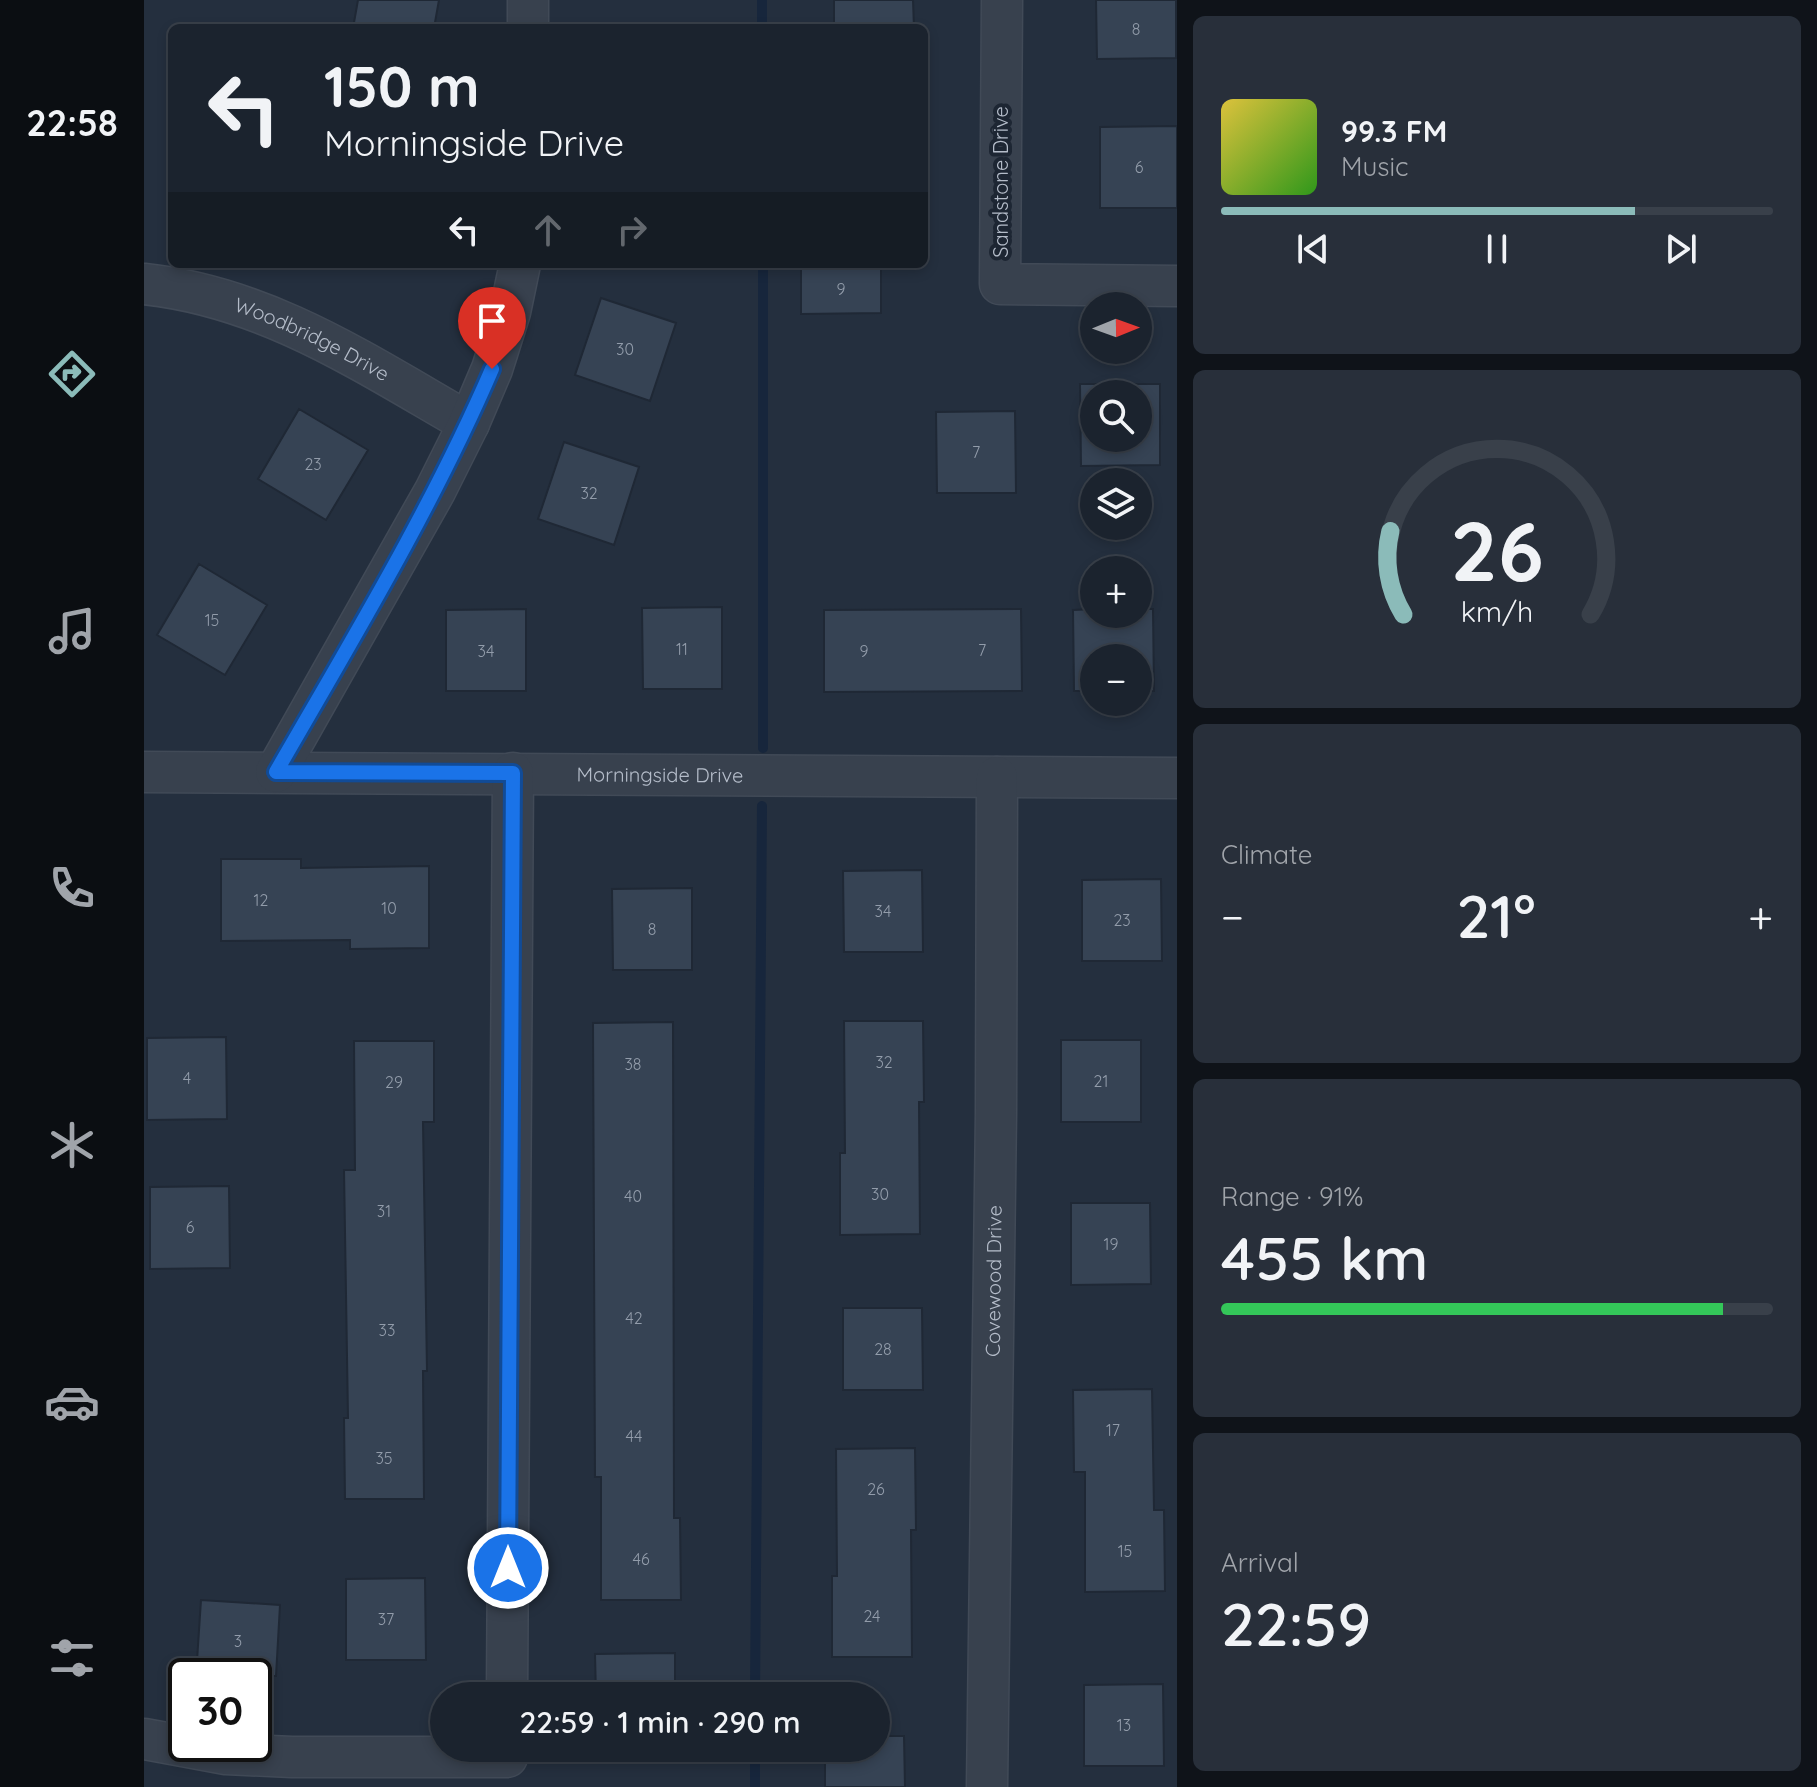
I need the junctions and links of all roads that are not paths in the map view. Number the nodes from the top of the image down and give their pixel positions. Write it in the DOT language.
graph roads {
  1 [pos="528,0"];
  2 [pos="1002,0"];
  3 [pos="528,24"];
  4 [pos="519,268"];
  5 [pos="144,284"];
  6 [pos="1177,286"];
  7 [pos="469,423"];
  8 [pos="144,772"];
  9 [pos="276,772"];
  10 [pos="513,773"];
  11 [pos="997,777"];
  12 [pos="1177,778"];
  13 [pos="507,1682"];
  14 [pos="144,1739"];
  15 [pos="507,1764"];
  16 [pos="987,1787"];
  1 -- 3 [label="street"];
  2 -- 6 [label="street, Sandstone Drive"];
  4 -- 7 [label="street"];
  5 -- 7 [label="street, Woodbridge Drive"];
  7 -- 9 [label="street"];
  8 -- 9 [label="street, Morningside Drive"];
  9 -- 10 [label="street, Morningside Drive"];
  10 -- 11 [label="street, Morningside Drive"];
  10 -- 13 [label="street"];
  11 -- 12 [label="street, Morningside Drive"];
  11 -- 16 [label="street, Covewood Drive"];
  14 -- 15 [label="street"];
}
